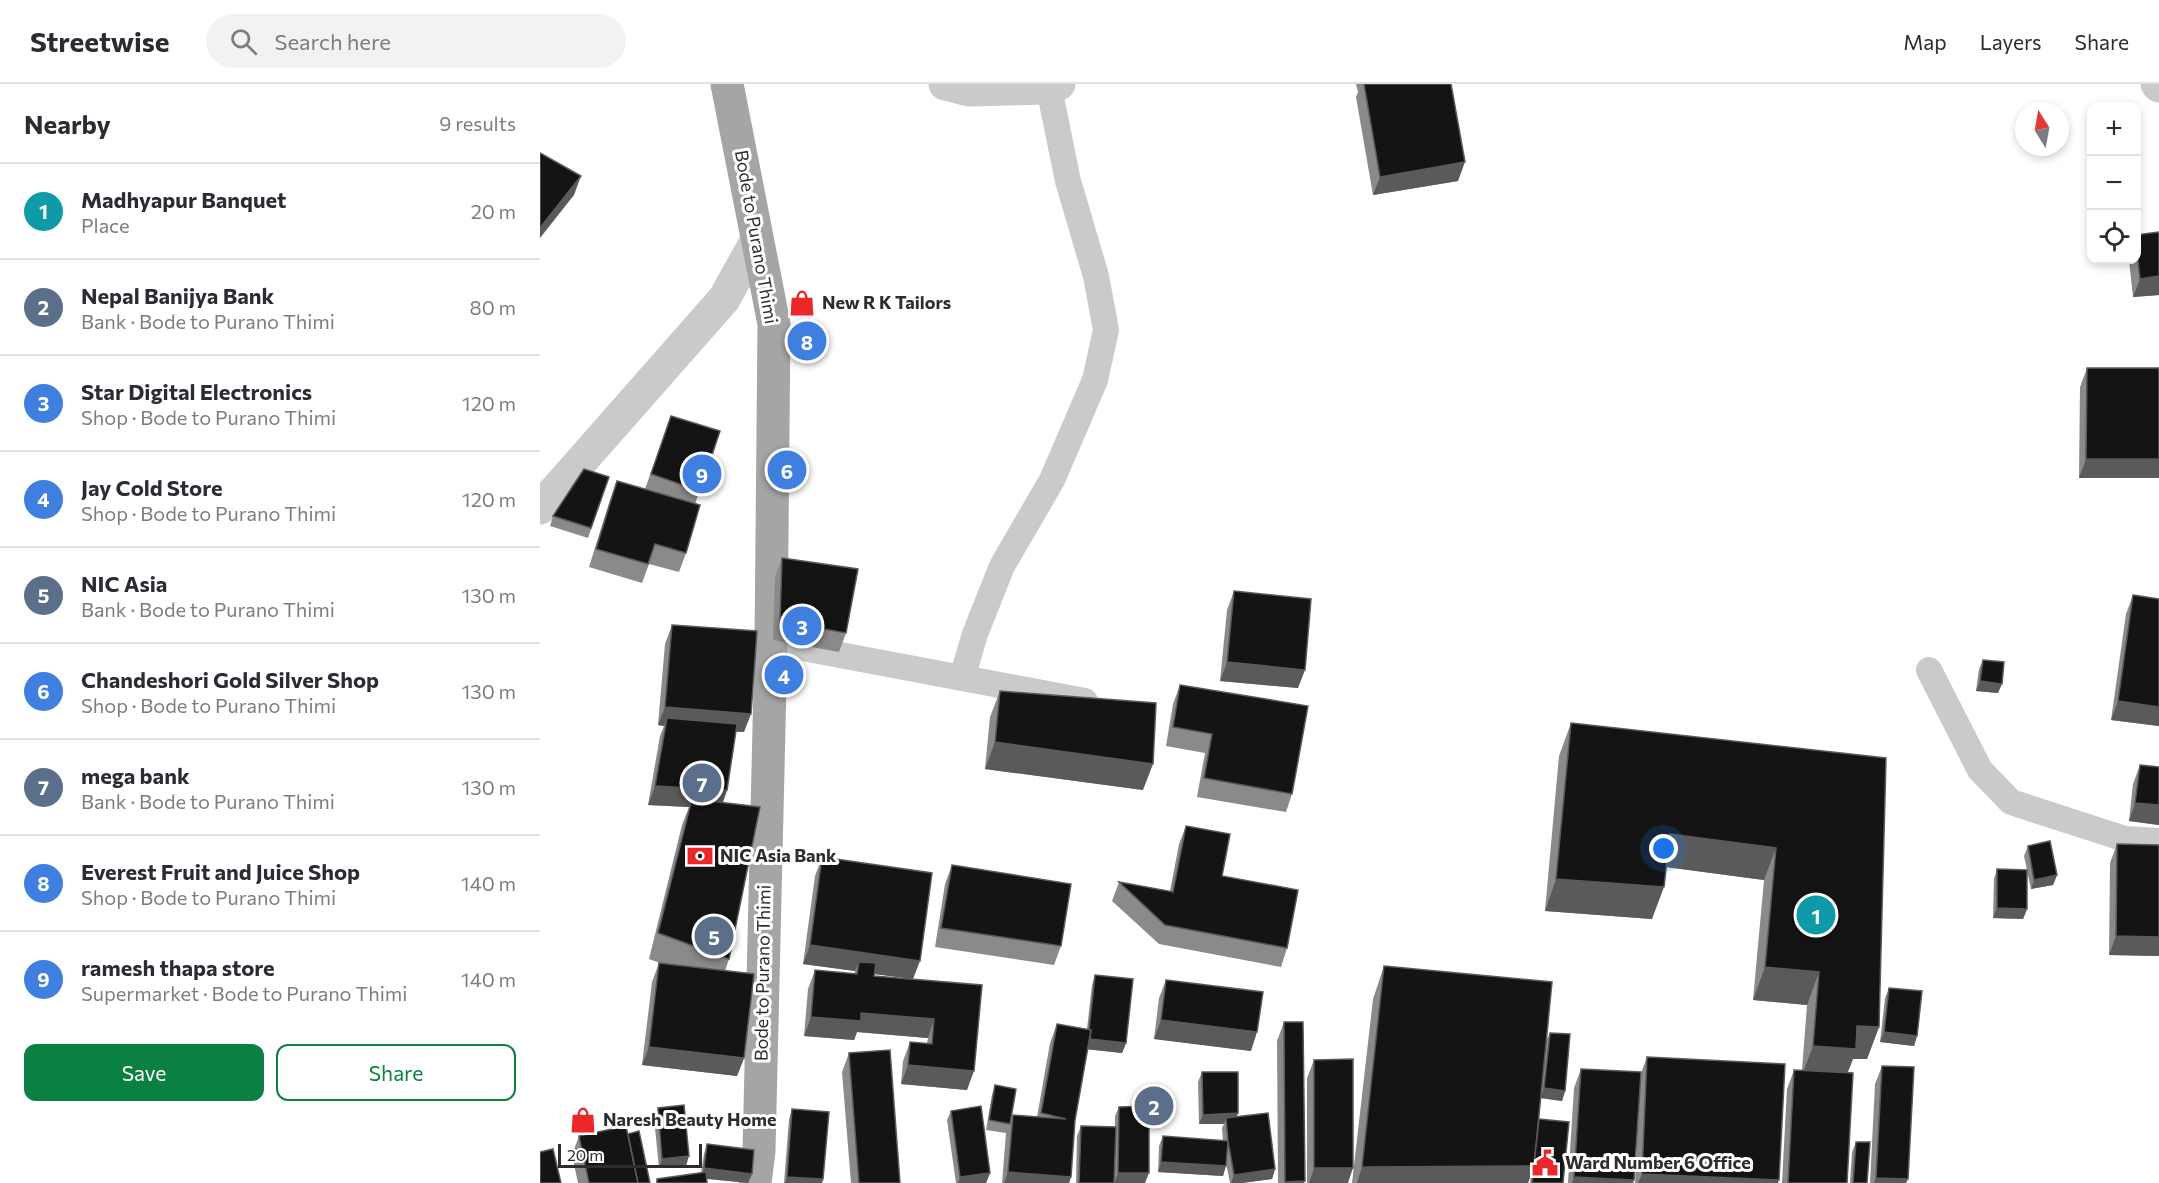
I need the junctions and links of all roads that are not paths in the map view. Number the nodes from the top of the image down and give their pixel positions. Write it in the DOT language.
graph roads {
  1 [pos="728,84"];
  2 [pos="945,84"];
  3 [pos="1054,86"];
  4 [pos="757,240"];
  5 [pos="540,508"];
  6 [pos="771,642"];
  7 [pos="1929,670"];
  8 [pos="962,678"];
  9 [pos="1112,706"];
  10 [pos="2159,841"];
  11 [pos="755,1183"];
  1 -- 4 [label="main road, Bode to Purano Thimi"];
  2 -- 3 [label="street"];
  3 -- 8 [label="lane"];
  4 -- 5 [label="street"];
  4 -- 6 [label="main road, Bode to Purano Thimi"];
  6 -- 8 [label="lane"];
  6 -- 11 [label="main road, Bode to Purano Thimi"];
  7 -- 10 [label="lane"];
  8 -- 9 [label="lane"];
}
